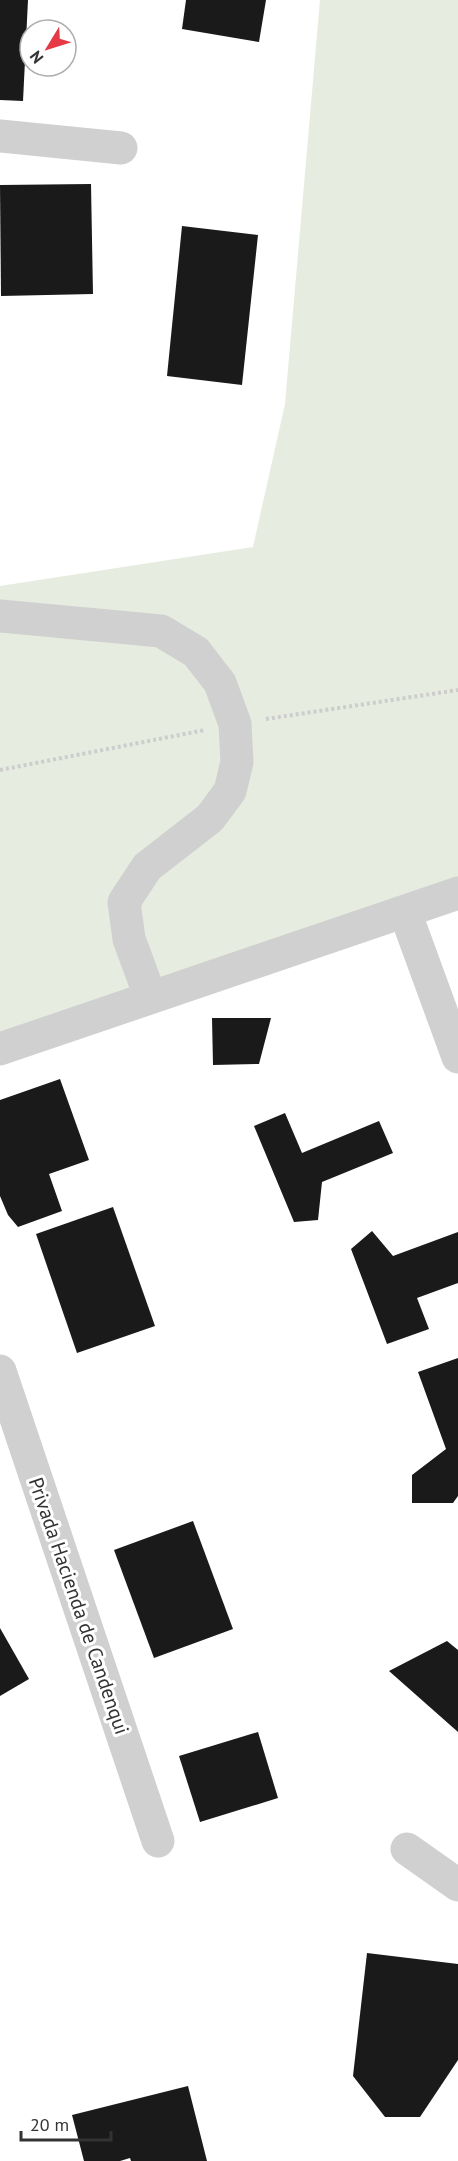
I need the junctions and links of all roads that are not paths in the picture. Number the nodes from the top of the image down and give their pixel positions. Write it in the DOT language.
graph roads {
  1 [pos="0,136"];
  2 [pos="121,148"];
  3 [pos="0,616"];
  4 [pos="458,893"];
  5 [pos="405,912"];
  6 [pos="150,996"];
  7 [pos="0,1049"];
  8 [pos="458,1057"];
  9 [pos="0,1371"];
  10 [pos="158,1841"];
  11 [pos="406,1849"];
  12 [pos="458,1885"];
  1 -- 2 [label="street"];
  3 -- 6 [label="street"];
  4 -- 5 [label="street"];
  5 -- 6 [label="street"];
  5 -- 8 [label="street"];
  6 -- 7 [label="street"];
  9 -- 10 [label="street, Privada Hacienda de Candenqui"];
  11 -- 12 [label="street"];
}
